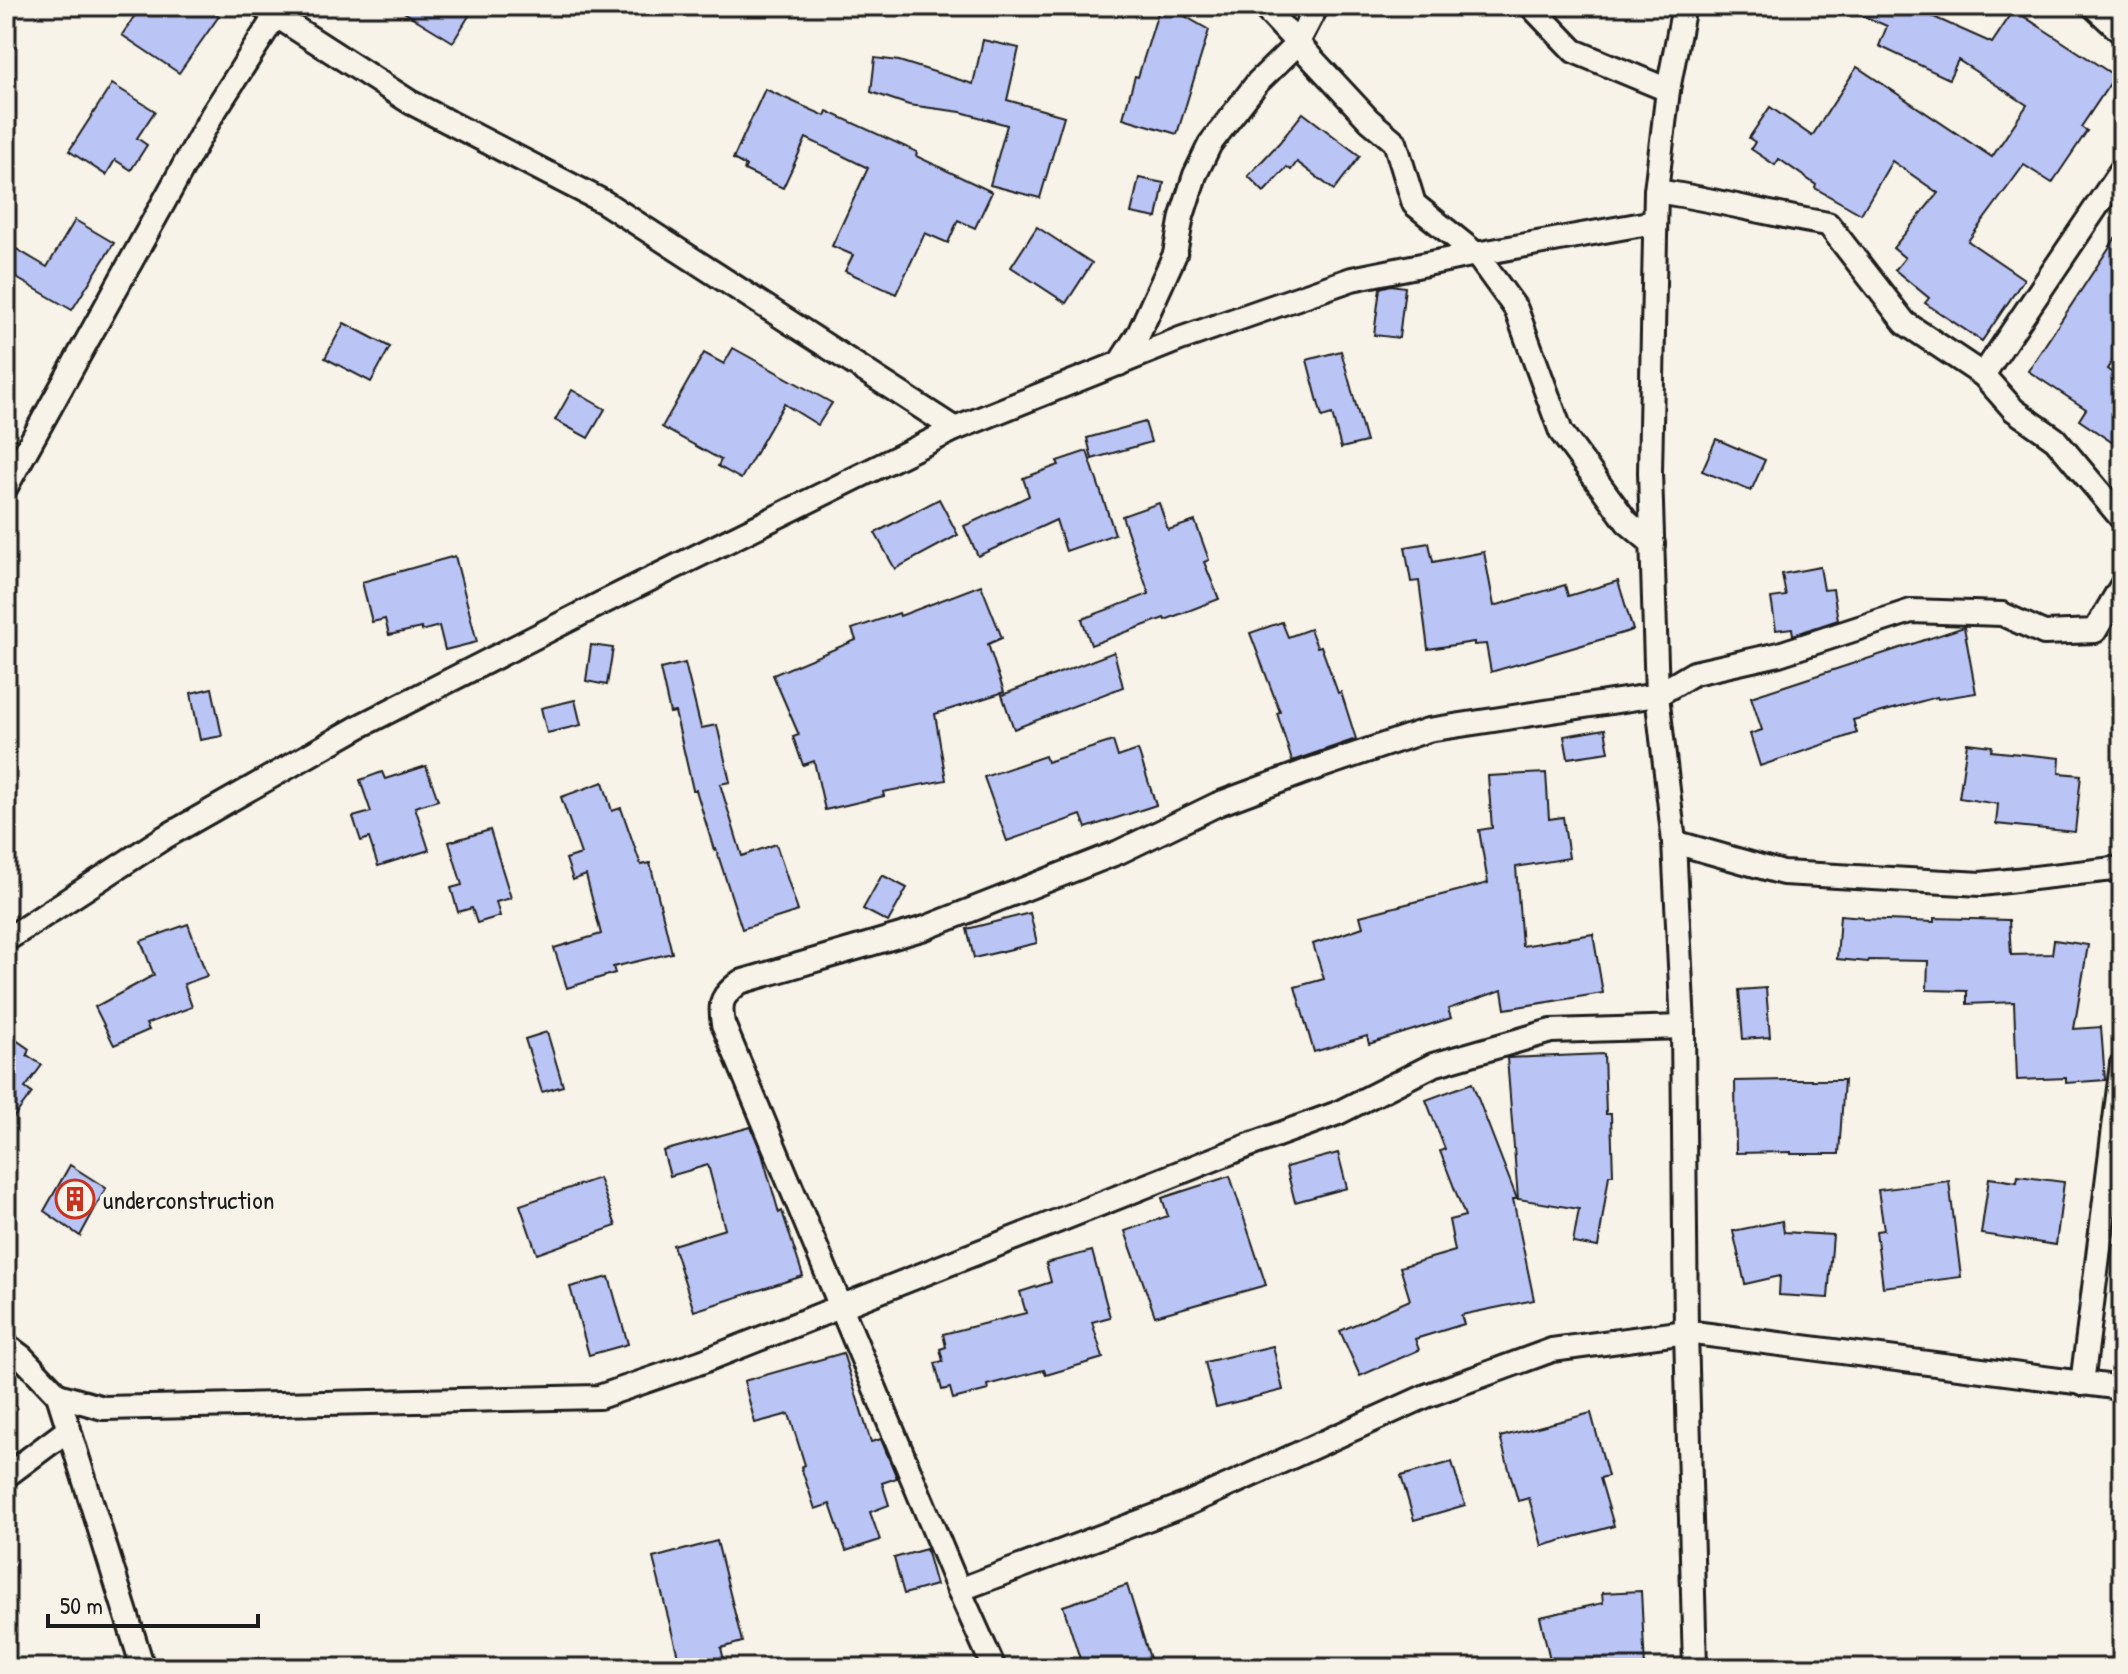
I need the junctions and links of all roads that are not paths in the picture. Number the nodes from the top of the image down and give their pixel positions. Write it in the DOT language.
graph roads {
  1 [pos="1263,6"];
  2 [pos="1317,6"];
  3 [pos="1531,6"];
  4 [pos="1684,6"];
  5 [pos="2093,6"];
  6 [pos="269,10"];
  7 [pos="2122,33"];
  8 [pos="1297,44"];
  9 [pos="1668,90"];
  10 [pos="2122,169"];
  11 [pos="1656,191"];
  12 [pos="1654,222"];
  13 [pos="1476,254"];
  14 [pos="1119,364"];
  15 [pos="1983,375"];
  16 [pos="955,429"];
  17 [pos="6,487"];
  18 [pos="2122,519"];
  19 [pos="1653,544"];
  20 [pos="2122,585"];
  21 [pos="1657,695"];
  22 [pos="1674,842"];
  23 [pos="2122,868"];
  24 [pos="6,940"];
  25 [pos="1683,1027"];
  26 [pos="2122,1064"];
  27 [pos="841,1306"];
  28 [pos="1686,1332"];
  29 [pos="6,1345"];
  30 [pos="2082,1384"];
  31 [pos="2122,1388"];
  32 [pos="58,1395"];
  33 [pos="69,1429"];
  34 [pos="6,1476"];
  35 [pos="959,1590"];
  36 [pos="143,1668"];
  37 [pos="994,1668"];
  38 [pos="1695,1668"];
  1 -- 8 [label="street"];
  2 -- 8 [label="street"];
  3 -- 9 [label="street"];
  4 -- 9 [label="street"];
  5 -- 7 [label="street"];
  6 -- 16 [label="street"];
  6 -- 17 [label="street"];
  8 -- 13 [label="street"];
  8 -- 14 [label="street"];
  9 -- 11 [label="street"];
  10 -- 15 [label="street"];
  11 -- 12 [label="street"];
  11 -- 15 [label="street"];
  12 -- 13 [label="street"];
  12 -- 19 [label="street"];
  13 -- 14 [label="street"];
  13 -- 19 [label="street"];
  14 -- 16 [label="street"];
  15 -- 18 [label="street"];
  16 -- 24 [label="street"];
  19 -- 21 [label="street"];
  20 -- 21 [label="street"];
  21 -- 22 [label="street"];
  21 -- 27 [label="street"];
  22 -- 23 [label="street"];
  22 -- 25 [label="street"];
  25 -- 27 [label="street"];
  25 -- 28 [label="street"];
  26 -- 30 [label="street"];
  27 -- 32 [label="street"];
  27 -- 35 [label="street"];
  28 -- 30 [label="street"];
  28 -- 35 [label="street"];
  28 -- 38 [label="street"];
  29 -- 32 [label="street"];
  30 -- 31 [label="street"];
  32 -- 33 [label="street"];
  33 -- 34 [label="street"];
  33 -- 36 [label="street"];
  35 -- 37 [label="street"];
}
